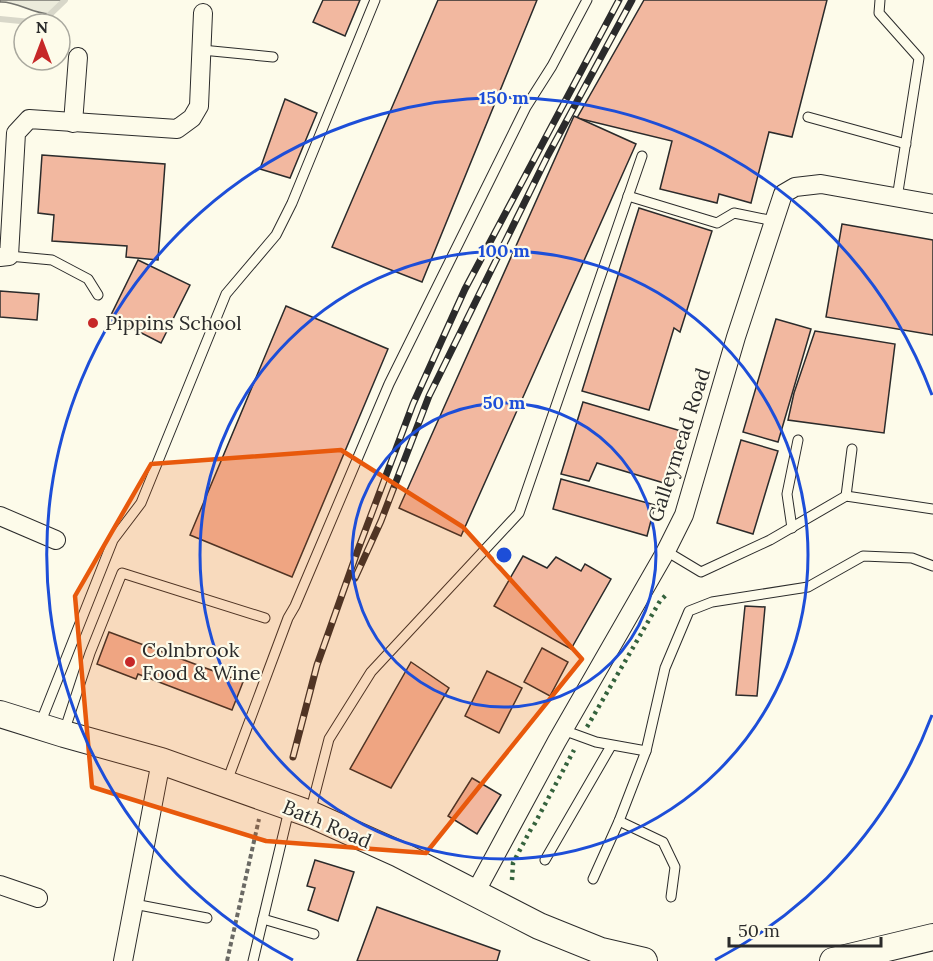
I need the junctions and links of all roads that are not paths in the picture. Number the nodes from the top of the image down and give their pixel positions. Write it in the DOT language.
graph roads {
  1 [pos="375,0"];
  2 [pos="587,0"];
  3 [pos="880,0"];
  4 [pos="203,13"];
  5 [pos="202,50"];
  6 [pos="78,57"];
  7 [pos="273,57"];
  8 [pos="808,117"];
  9 [pos="73,123"];
  10 [pos="906,144"];
  11 [pos="642,156"];
  12 [pos="628,196"];
  13 [pos="897,198"];
  14 [pos="933,204"];
  15 [pos="774,221"];
  16 [pos="4,257"];
  17 [pos="98,295"];
  18 [pos="798,440"];
  19 [pos="852,449"];
  20 [pos="846,496"];
  21 [pos="933,509"];
  22 [pos="0,516"];
  23 [pos="792,528"];
  24 [pos="56,540"];
  25 [pos="666,551"];
  26 [pos="933,566"];
  27 [pos="265,618"];
  28 [pos="0,714"];
  29 [pos="39,726"];
  30 [pos="563,730"];
  31 [pos="64,734"];
  32 [pos="611,746"];
  33 [pos="646,751"];
  34 [pos="161,761"];
  35 [pos="226,784"];
  36 [pos="300,811"];
  37 [pos="619,821"];
  38 [pos="545,860"];
  39 [pos="593,879"];
  40 [pos="0,885"];
  41 [pos="476,893"];
  42 [pos="671,897"];
  43 [pos="38,898"];
  44 [pos="134,904"];
  45 [pos="207,918"];
  46 [pos="263,919"];
  47 [pos="314,934"];
  48 [pos="933,937"];
  49 [pos="599,956"];
  50 [pos="123,961"];
  51 [pos="253,961"];
  52 [pos="644,961"];
  53 [pos="833,961"];
  1 -- 29 [label="lane"];
  2 -- 35 [label="lane"];
  3 -- 10 [label="lane"];
  4 -- 5 [label="street"];
  5 -- 7 [label="lane"];
  5 -- 9 [label="street"];
  6 -- 9 [label="street"];
  8 -- 10 [label="lane"];
  9 -- 16 [label="street"];
  10 -- 13 [label="lane"];
  11 -- 12 [label="lane"];
  12 -- 15 [label="lane"];
  12 -- 36 [label="lane"];
  13 -- 14 [label="street, Galleymead Road"];
  13 -- 15 [label="street, Galleymead Road"];
  15 -- 25 [label="street, Galleymead Road"];
  16 -- 17 [label="lane"];
  18 -- 23 [label="lane"];
  19 -- 20 [label="lane"];
  20 -- 21 [label="lane"];
  20 -- 23 [label="lane"];
  22 -- 24 [label="street"];
  23 -- 25 [label="lane"];
  25 -- 30 [label="street, Galleymead Road"];
  26 -- 33 [label="lane"];
  27 -- 31 [label="lane"];
  28 -- 29 [label="street, Bath Road"];
  29 -- 31 [label="street, Bath Road"];
  30 -- 32 [label="lane"];
  30 -- 41 [label="street, Galleymead Road"];
  31 -- 34 [label="street, Bath Road"];
  32 -- 33 [label="lane"];
  32 -- 38 [label="lane"];
  33 -- 37 [label="lane"];
  34 -- 35 [label="street, Bath Road"];
  34 -- 44 [label="street"];
  35 -- 36 [label="street, Bath Road"];
  36 -- 41 [label="street, Bath Road"];
  36 -- 46 [label="lane"];
  37 -- 39 [label="lane"];
  37 -- 42 [label="lane"];
  40 -- 43 [label="street"];
  41 -- 49 [label="street, Bath Road"];
  44 -- 45 [label="lane"];
  44 -- 50 [label="street"];
  46 -- 47 [label="lane"];
  46 -- 51 [label="lane"];
  48 -- 53 [label="street"];
  49 -- 52 [label="street, Bath Road"];
}
